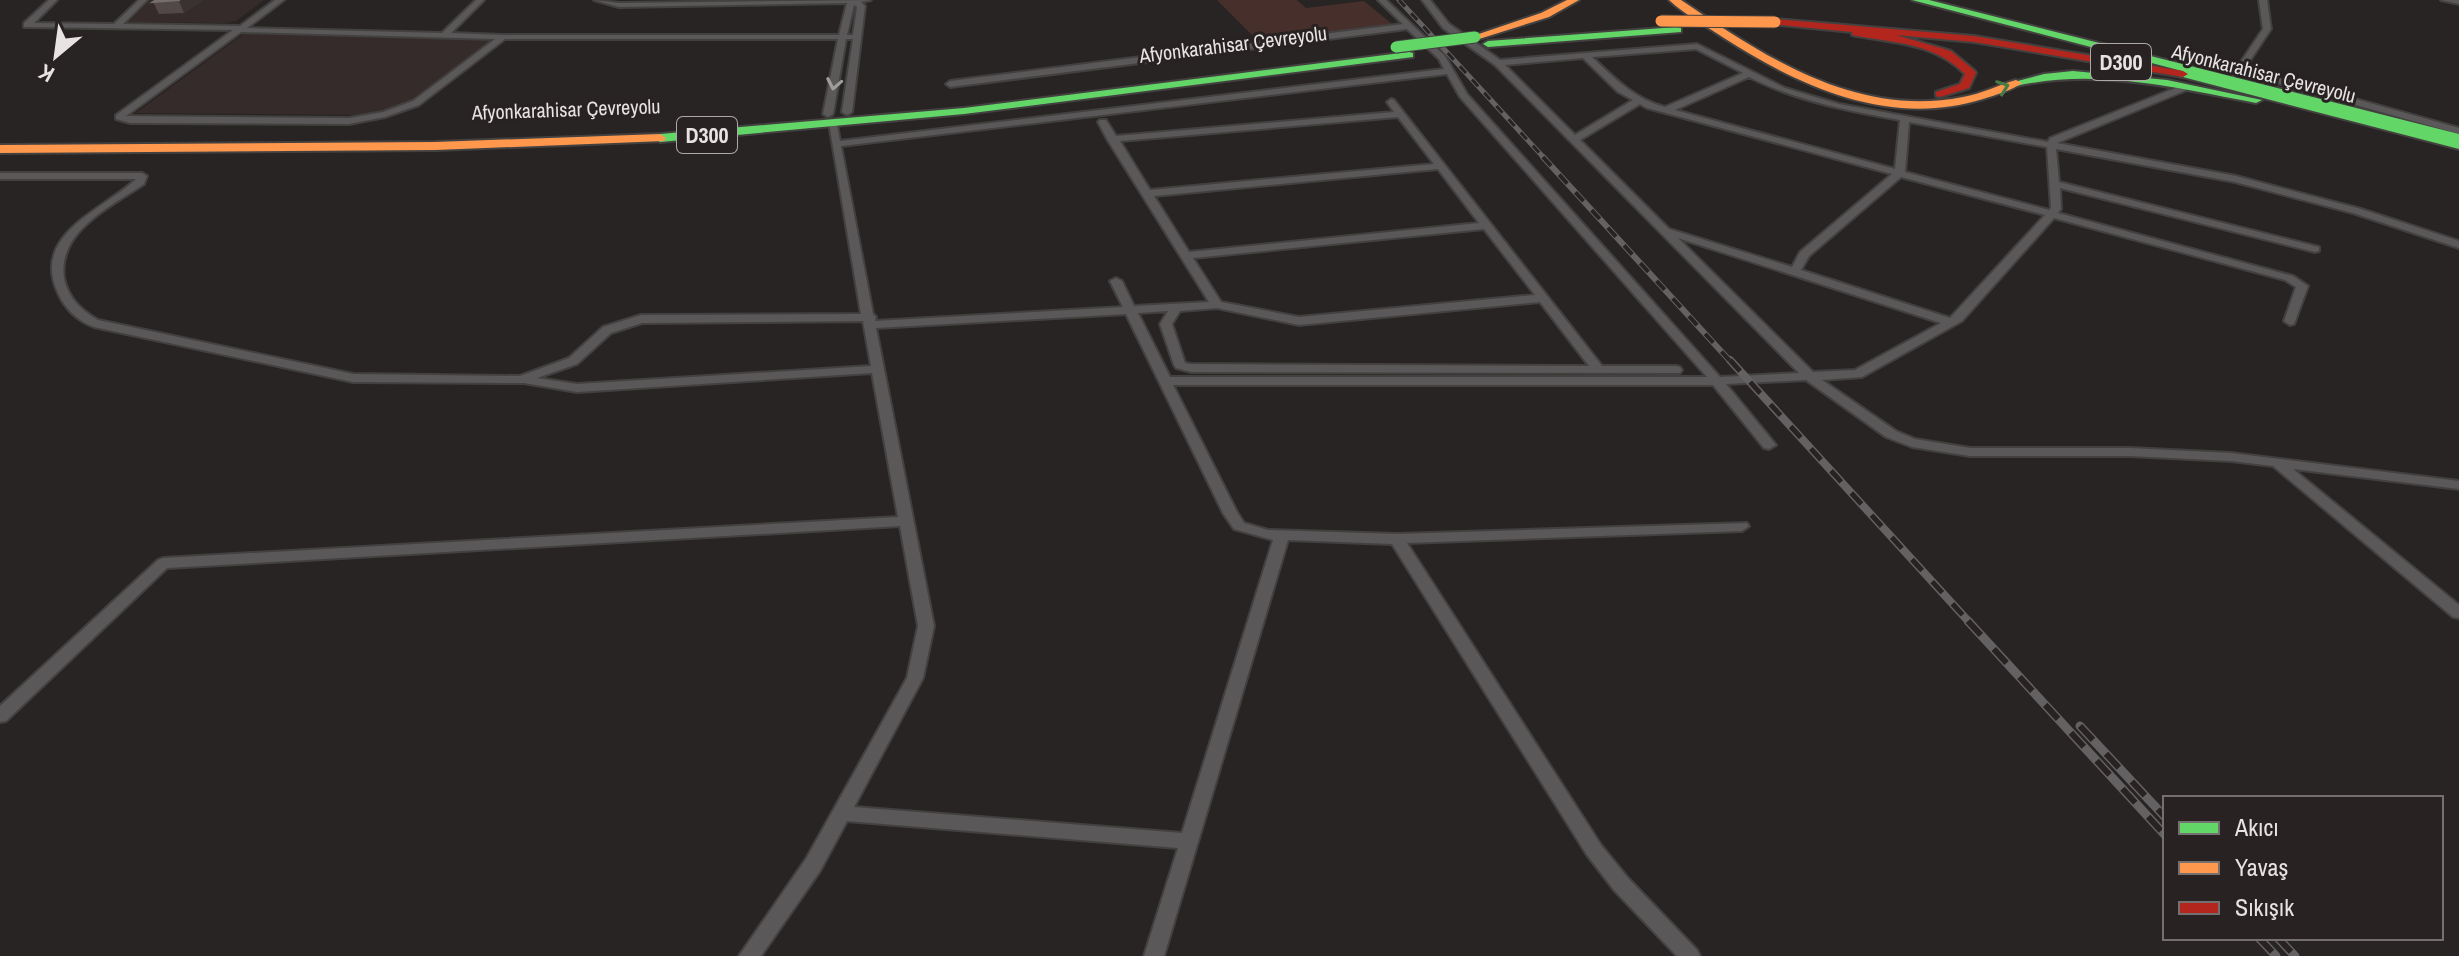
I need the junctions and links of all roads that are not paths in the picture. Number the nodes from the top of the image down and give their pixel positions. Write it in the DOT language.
graph roads {
  1 [pos="53,0"];
  2 [pos="143,0"];
  3 [pos="280,0"];
  4 [pos="480,0"];
  5 [pos="598,0"];
  6 [pos="867,0"];
  7 [pos="1382,0"];
  8 [pos="1426,0"];
  9 [pos="1574,0"];
  10 [pos="1674,0"];
  11 [pos="1691,0"];
  12 [pos="1917,0"];
  13 [pos="2263,0"];
  14 [pos="2445,0"];
  15 [pos="854,1"];
  16 [pos="2459,2"];
  17 [pos="1408,26"];
  18 [pos="1781,26"];
  19 [pos="115,27"];
  20 [pos="241,29"];
  21 [pos="1856,33"];
  22 [pos="444,36"];
  23 [pos="503,37"];
  24 [pos="843,37"];
  25 [pos="857,37"];
  26 [pos="1482,41"];
  27 [pos="1586,56"];
  28 [pos="1498,63"];
  29 [pos="1449,71"];
  30 [pos="1748,74"];
  31 [pos="2237,74"];
  32 [pos="950,84"];
  33 [pos="2186,87"];
  34 [pos="2256,100"];
  35 [pos="1638,101"];
  36 [pos="1391,102"];
  37 [pos="1667,110"];
  38 [pos="1400,114"];
  39 [pos="836,117"];
  40 [pos="1905,119"];
  41 [pos="1103,122"];
  42 [pos="2459,131"];
  43 [pos="0,138"];
  44 [pos="1576,138"];
  45 [pos="2459,138"];
  46 [pos="1112,139"];
  47 [pos="2052,143"];
  48 [pos="836,144"];
  49 [pos="2459,145"];
  50 [pos="0,149"];
  51 [pos="2459,155"];
  52 [pos="1441,166"];
  53 [pos="1900,172"];
  54 [pos="0,176"];
  55 [pos="2056,184"];
  56 [pos="1149,193"];
  57 [pos="2053,213"];
  58 [pos="1487,225"];
  59 [pos="1668,232"];
  60 [pos="2459,245"];
  61 [pos="2315,249"];
  62 [pos="1188,255"];
  63 [pos="1795,272"];
  64 [pos="1116,281"];
  65 [pos="1544,298"];
  66 [pos="1217,305"];
  67 [pos="1176,308"];
  68 [pos="1130,310"];
  69 [pos="871,321"];
  70 [pos="2290,321"];
  71 [pos="1951,322"];
  72 [pos="879,369"];
  73 [pos="1598,369"];
  74 [pos="1676,370"];
  75 [pos="1811,378"];
  76 [pos="521,380"];
  77 [pos="1164,381"];
  78 [pos="1717,381"];
  79 [pos="1769,445"];
  80 [pos="2275,461"];
  81 [pos="2459,485"];
  82 [pos="906,519"];
  83 [pos="1742,526"];
  84 [pos="1282,536"];
  85 [pos="1397,539"];
  86 [pos="2459,613"];
  87 [pos="0,716"];
  88 [pos="841,813"];
  89 [pos="1190,841"];
  90 [pos="749,956"];
  91 [pos="1154,956"];
  92 [pos="1690,956"];
  1 -- 19 [label="street"];
  2 -- 19 [label="street"];
  3 -- 20 [label="street"];
  4 -- 22 [label="street"];
  5 -- 15 [label="street"];
  6 -- 15 [label="street"];
  7 -- 17 [label="street"];
  8 -- 28 [label="street"];
  9 -- 26 [label="main road"];
  10 -- 33 [label="main road, one-way"];
  11 -- 21 [label="main road"];
  12 -- 31 [label="main road"];
  13 -- 31 [label="street"];
  14 -- 16 [label="street"];
  15 -- 24 [label="street"];
  15 -- 25 [label="street"];
  17 -- 29 [label="street"];
  17 -- 32 [label="street"];
  18 -- 21 [label="main road, Afyonkarahisar Çevreyolu / D300"];
  18 -- 26 [label="main road, Afyonkarahisar Çevreyolu / D300"];
  18 -- 49 [label="main road, Afyonkarahisar Çevreyolu / D300"];
  19 -- 20 [label="street"];
  20 -- 22 [label="street"];
  20 -- 23 [label="street"];
  21 -- 34 [label="main road, Afyonkarahisar Çevreyolu / D300"];
  22 -- 23 [label="street"];
  23 -- 24 [label="street"];
  24 -- 25 [label="street"];
  24 -- 39 [label="street, one-way"];
  25 -- 39 [label="street"];
  26 -- 39 [label="main road, Afyonkarahisar Çevreyolu / D300, bridge"];
  27 -- 28 [label="street"];
  27 -- 30 [label="street"];
  27 -- 35 [label="street"];
  28 -- 44 [label="street"];
  29 -- 48 [label="street"];
  29 -- 78 [label="street"];
  30 -- 37 [label="street"];
  30 -- 40 [label="street"];
  31 -- 42 [label="street"];
  31 -- 45 [label="main road"];
  33 -- 34 [label="main road"];
  33 -- 47 [label="street"];
  34 -- 51 [label="main road, D300"];
  35 -- 37 [label="street"];
  35 -- 44 [label="street"];
  36 -- 38 [label="street"];
  37 -- 53 [label="street"];
  38 -- 46 [label="street"];
  38 -- 52 [label="street"];
  39 -- 43 [label="main road, Afyonkarahisar Çevreyolu / D300"];
  39 -- 48 [label="street"];
  39 -- 50 [label="main road, Afyonkarahisar Çevreyolu / D300"];
  40 -- 47 [label="street"];
  40 -- 53 [label="street"];
  41 -- 46 [label="street"];
  44 -- 59 [label="street"];
  46 -- 56 [label="street"];
  47 -- 55 [label="street"];
  47 -- 60 [label="street"];
  48 -- 69 [label="street"];
  52 -- 56 [label="street"];
  52 -- 58 [label="street"];
  53 -- 57 [label="street"];
  53 -- 63 [label="street"];
  54 -- 76 [label="street"];
  55 -- 57 [label="street"];
  55 -- 61 [label="street"];
  56 -- 62 [label="street"];
  57 -- 70 [label="street"];
  57 -- 71 [label="street"];
  58 -- 62 [label="street"];
  58 -- 65 [label="street"];
  59 -- 63 [label="street"];
  59 -- 75 [label="street"];
  62 -- 66 [label="street"];
  63 -- 71 [label="street"];
  64 -- 68 [label="street"];
  65 -- 66 [label="street"];
  65 -- 73 [label="street"];
  66 -- 67 [label="street"];
  67 -- 68 [label="street"];
  67 -- 73 [label="street"];
  68 -- 69 [label="street"];
  68 -- 77 [label="street"];
  69 -- 72 [label="street"];
  69 -- 76 [label="street"];
  71 -- 75 [label="street"];
  72 -- 76 [label="street"];
  72 -- 82 [label="street"];
  73 -- 74 [label="street"];
  75 -- 78 [label="street"];
  75 -- 80 [label="street"];
  77 -- 78 [label="street"];
  77 -- 84 [label="street"];
  78 -- 79 [label="street"];
  80 -- 81 [label="street"];
  80 -- 86 [label="street"];
  82 -- 87 [label="street"];
  82 -- 88 [label="street"];
  83 -- 85 [label="street"];
  84 -- 85 [label="street"];
  84 -- 89 [label="street"];
  85 -- 92 [label="street"];
  88 -- 89 [label="street"];
  88 -- 90 [label="street"];
  89 -- 91 [label="street"];
}
